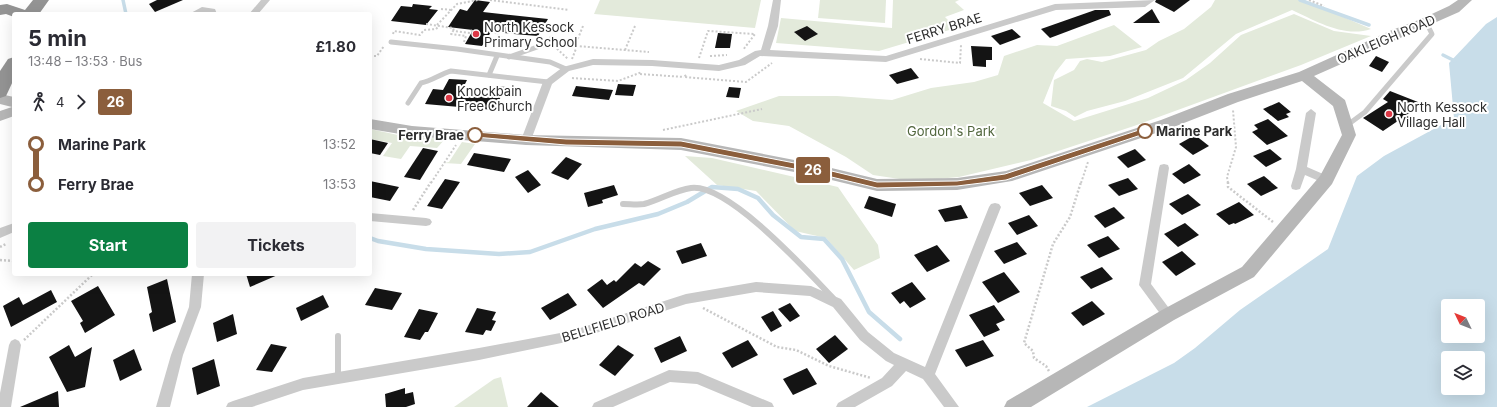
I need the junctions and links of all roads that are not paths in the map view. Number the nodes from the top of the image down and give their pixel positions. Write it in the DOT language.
graph roads {
  1 [pos="40,0"];
  2 [pos="266,0"];
  3 [pos="777,0"];
  4 [pos="1151,0"];
  5 [pos="1466,0"];
  6 [pos="1109,4"];
  7 [pos="0,10"];
  8 [pos="15,12"];
  9 [pos="31,12"];
  10 [pos="200,12"];
  11 [pos="212,12"];
  12 [pos="255,12"];
  13 [pos="1115,15"];
  14 [pos="1426,22"];
  15 [pos="550,40"];
  16 [pos="390,42"];
  17 [pos="765,53"];
  18 [pos="497,56"];
  19 [pos="509,57"];
  20 [pos="569,65"];
  21 [pos="7,71"];
  22 [pos="489,75"];
  23 [pos="1304,75"];
  24 [pos="548,82"];
  25 [pos="3,100"];
  26 [pos="408,103"];
  27 [pos="12,112"];
  28 [pos="1311,112"];
  29 [pos="0,116"];
  30 [pos="372,124"];
  31 [pos="1346,126"];
  32 [pos="526,140"];
  33 [pos="1164,168"];
  34 [pos="1300,169"];
  35 [pos="1326,180"];
  36 [pos="1296,186"];
  37 [pos="623,204"];
  38 [pos="995,207"];
  39 [pos="372,217"];
  40 [pos="426,222"];
  41 [pos="12,228"];
  42 [pos="0,233"];
  43 [pos="198,276"];
  44 [pos="837,303"];
  45 [pos="1168,315"];
  46 [pos="338,336"];
  47 [pos="15,344"];
  48 [pos="904,364"];
  49 [pos="928,374"];
  50 [pos="338,378"];
  51 [pos="4,407"];
  52 [pos="163,407"];
  53 [pos="233,407"];
  54 [pos="599,407"];
  55 [pos="767,407"];
  56 [pos="843,407"];
  57 [pos="952,407"];
  58 [pos="1014,407"];
  1 -- 9 [label="highway"];
  2 -- 12 [label="street"];
  3 -- 17 [label="street"];
  4 -- 6 [label="street, FERRY BRAE"];
  5 -- 14 [label="street, OAKLEIGH ROAD"];
  6 -- 13 [label="street"];
  6 -- 17 [label="street, FERRY BRAE"];
  7 -- 8 [label="highway"];
  10 -- 11 [label="street"];
  14 -- 23 [label="street, OAKLEIGH ROAD"];
  14 -- 31 [label="lane"];
  15 -- 19 [label="lane"];
  16 -- 18 [label="lane"];
  17 -- 20 [label="street, FERRY BRAE"];
  18 -- 19 [label="lane"];
  18 -- 22 [label="lane"];
  19 -- 20 [label="lane"];
  20 -- 24 [label="street, FERRY BRAE"];
  21 -- 25 [label="highway"];
  22 -- 24 [label="lane"];
  22 -- 26 [label="lane"];
  23 -- 31 [label="street"];
  23 -- 32 [label="street, OAKLEIGH ROAD"];
  24 -- 32 [label="street"];
  27 -- 29 [label="street"];
  28 -- 34 [label="street"];
  30 -- 32 [label="street, OAKLEIGH ROAD"];
  31 -- 35 [label="street"];
  33 -- 45 [label="street"];
  34 -- 35 [label="street"];
  34 -- 36 [label="street"];
  35 -- 45 [label="street"];
  37 -- 44 [label="lane"];
  38 -- 49 [label="street"];
  39 -- 40 [label="street"];
  41 -- 42 [label="street"];
  43 -- 52 [label="street"];
  44 -- 48 [label="street, BELLFIELD ROAD"];
  44 -- 50 [label="street, BELLFIELD ROAD"];
  45 -- 58 [label="street"];
  46 -- 50 [label="lane"];
  47 -- 51 [label="street"];
  48 -- 49 [label="street, BELLFIELD ROAD"];
  48 -- 56 [label="street"];
  49 -- 57 [label="street"];
  50 -- 53 [label="street, BELLFIELD ROAD"];
  54 -- 55 [label="street"];
}
